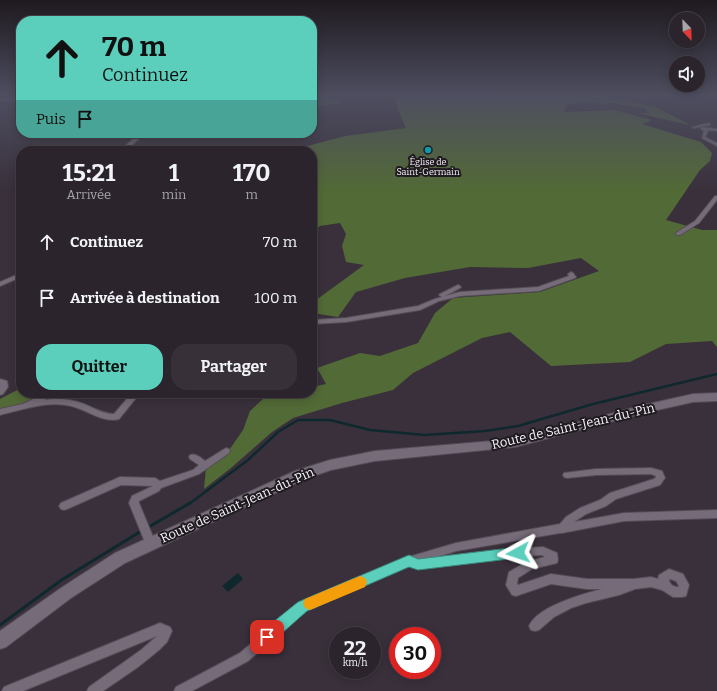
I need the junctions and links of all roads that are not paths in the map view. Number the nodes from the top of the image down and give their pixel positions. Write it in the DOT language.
graph roads {
  1 [pos="717,130"];
  2 [pos="136,138"];
  3 [pos="717,144"];
  4 [pos="130,146"];
  5 [pos="717,197"];
  6 [pos="678,234"];
  7 [pos="571,274"];
  8 [pos="16,277"];
  9 [pos="0,284"];
  10 [pos="458,287"];
  11 [pos="437,300"];
  12 [pos="317,320"];
  13 [pos="323,321"];
  14 [pos="317,322"];
  15 [pos="0,381"];
  16 [pos="0,392"];
  17 [pos="717,396"];
  18 [pos="42,398"];
  19 [pos="132,398"];
  20 [pos="717,402"];
  21 [pos="665,405"];
  22 [pos="25,406"];
  23 [pos="0,412"];
  24 [pos="226,451"];
  25 [pos="194,457"];
  26 [pos="205,465"];
  27 [pos="568,475"];
  28 [pos="158,484"];
  29 [pos="64,506"];
  30 [pos="717,514"];
  31 [pos="562,529"];
  32 [pos="147,534"];
  33 [pos="409,561"];
  34 [pos="634,584"];
  35 [pos="665,586"];
  36 [pos="534,626"];
  37 [pos="0,641"];
  38 [pos="8,691"];
  39 [pos="93,691"];
  40 [pos="180,691"];
  1 -- 3 [label="street"];
  2 -- 4 [label="street"];
  5 -- 6 [label="street"];
  7 -- 11 [label="street"];
  8 -- 9 [label="street"];
  10 -- 11 [label="street"];
  11 -- 13 [label="street"];
  12 -- 13 [label="street"];
  13 -- 14 [label="street"];
  15 -- 16 [label="street"];
  17 -- 21 [label="main road, Route de Saint-Jean-du-Pin"];
  18 -- 22 [label="street"];
  19 -- 22 [label="street"];
  20 -- 21 [label="main road, Route de Saint-Jean-du-Pin"];
  21 -- 32 [label="main road, Route de Saint-Jean-du-Pin"];
  22 -- 23 [label="street"];
  24 -- 26 [label="street"];
  25 -- 26 [label="street"];
  26 -- 28 [label="street"];
  27 -- 31 [label="street"];
  28 -- 29 [label="street"];
  28 -- 32 [label="street"];
  30 -- 31 [label="street"];
  31 -- 33 [label="street"];
  32 -- 37 [label="main road, Route de Saint-Jean-du-Pin"];
  33 -- 34 [label="street"];
  33 -- 40 [label="street"];
  34 -- 35 [label="street"];
  34 -- 36 [label="street"];
  38 -- 39 [label="street"];
}
